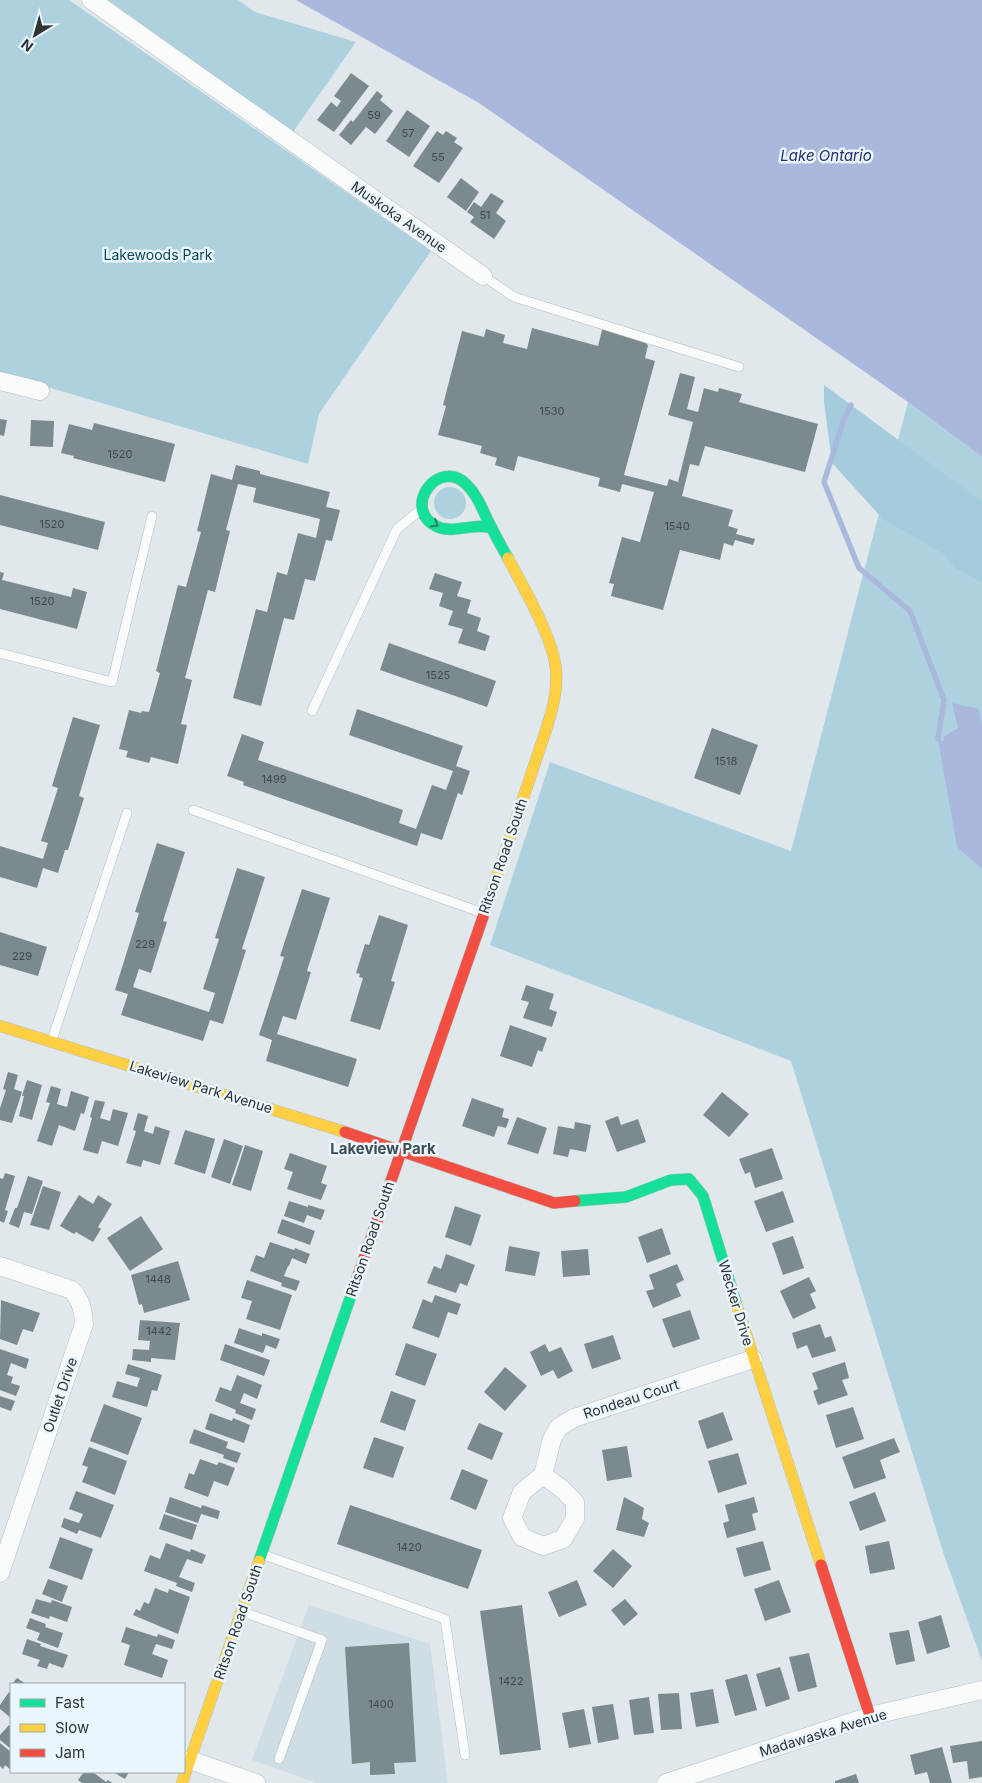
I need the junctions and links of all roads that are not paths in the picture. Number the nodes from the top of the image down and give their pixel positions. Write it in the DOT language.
graph roads {
  1 [pos="92,0"];
  2 [pos="482,276"];
  3 [pos="739,367"];
  4 [pos="0,381"];
  5 [pos="40,391"];
  6 [pos="421,509"];
  7 [pos="152,516"];
  8 [pos="492,528"];
  9 [pos="0,653"];
  10 [pos="312,711"];
  11 [pos="193,810"];
  12 [pos="127,813"];
  13 [pos="484,913"];
  14 [pos="0,1026"];
  15 [pos="52,1040"];
  16 [pos="401,1150"];
  17 [pos="0,1266"];
  18 [pos="753,1360"];
  19 [pos="543,1475"];
  20 [pos="261,1554"];
  21 [pos="0,1574"];
  22 [pos="242,1612"];
  23 [pos="982,1690"];
  24 [pos="870,1716"];
  25 [pos="465,1755"];
  26 [pos="279,1759"];
  27 [pos="190,1760"];
  28 [pos="182,1783"];
  29 [pos="256,1783"];
  30 [pos="666,1783"];
  1 -- 2 [label="street, Muskoka Avenue"];
  2 -- 3 [label="lane, Muskoka Avenue"];
  4 -- 5 [label="street"];
  6 -- 8 [label="street, one-way"];
  6 -- 8 [label="street, Ritson Road South"];
  6 -- 10 [label="lane"];
  7 -- 9 [label="lane"];
  8 -- 13 [label="street, Ritson Road South"];
  11 -- 13 [label="lane"];
  12 -- 15 [label="lane"];
  13 -- 16 [label="street, Ritson Road South"];
  14 -- 15 [label="street, Lakeview Park Avenue"];
  15 -- 16 [label="street, Lakeview Park Avenue"];
  16 -- 18 [label="street, Wecker Drive"];
  16 -- 20 [label="street, Ritson Road South"];
  17 -- 21 [label="street, Outlet Drive"];
  18 -- 19 [label="street, Rondeau Court"];
  18 -- 24 [label="street, Wecker Drive"];
  20 -- 22 [label="street, Ritson Road South"];
  20 -- 25 [label="lane"];
  22 -- 26 [label="lane"];
  22 -- 27 [label="street, Ritson Road South"];
  23 -- 24 [label="street, Madawaska Avenue"];
  24 -- 30 [label="street, Madawaska Avenue"];
  27 -- 28 [label="street, Ritson Road South"];
  27 -- 29 [label="street"];
}
